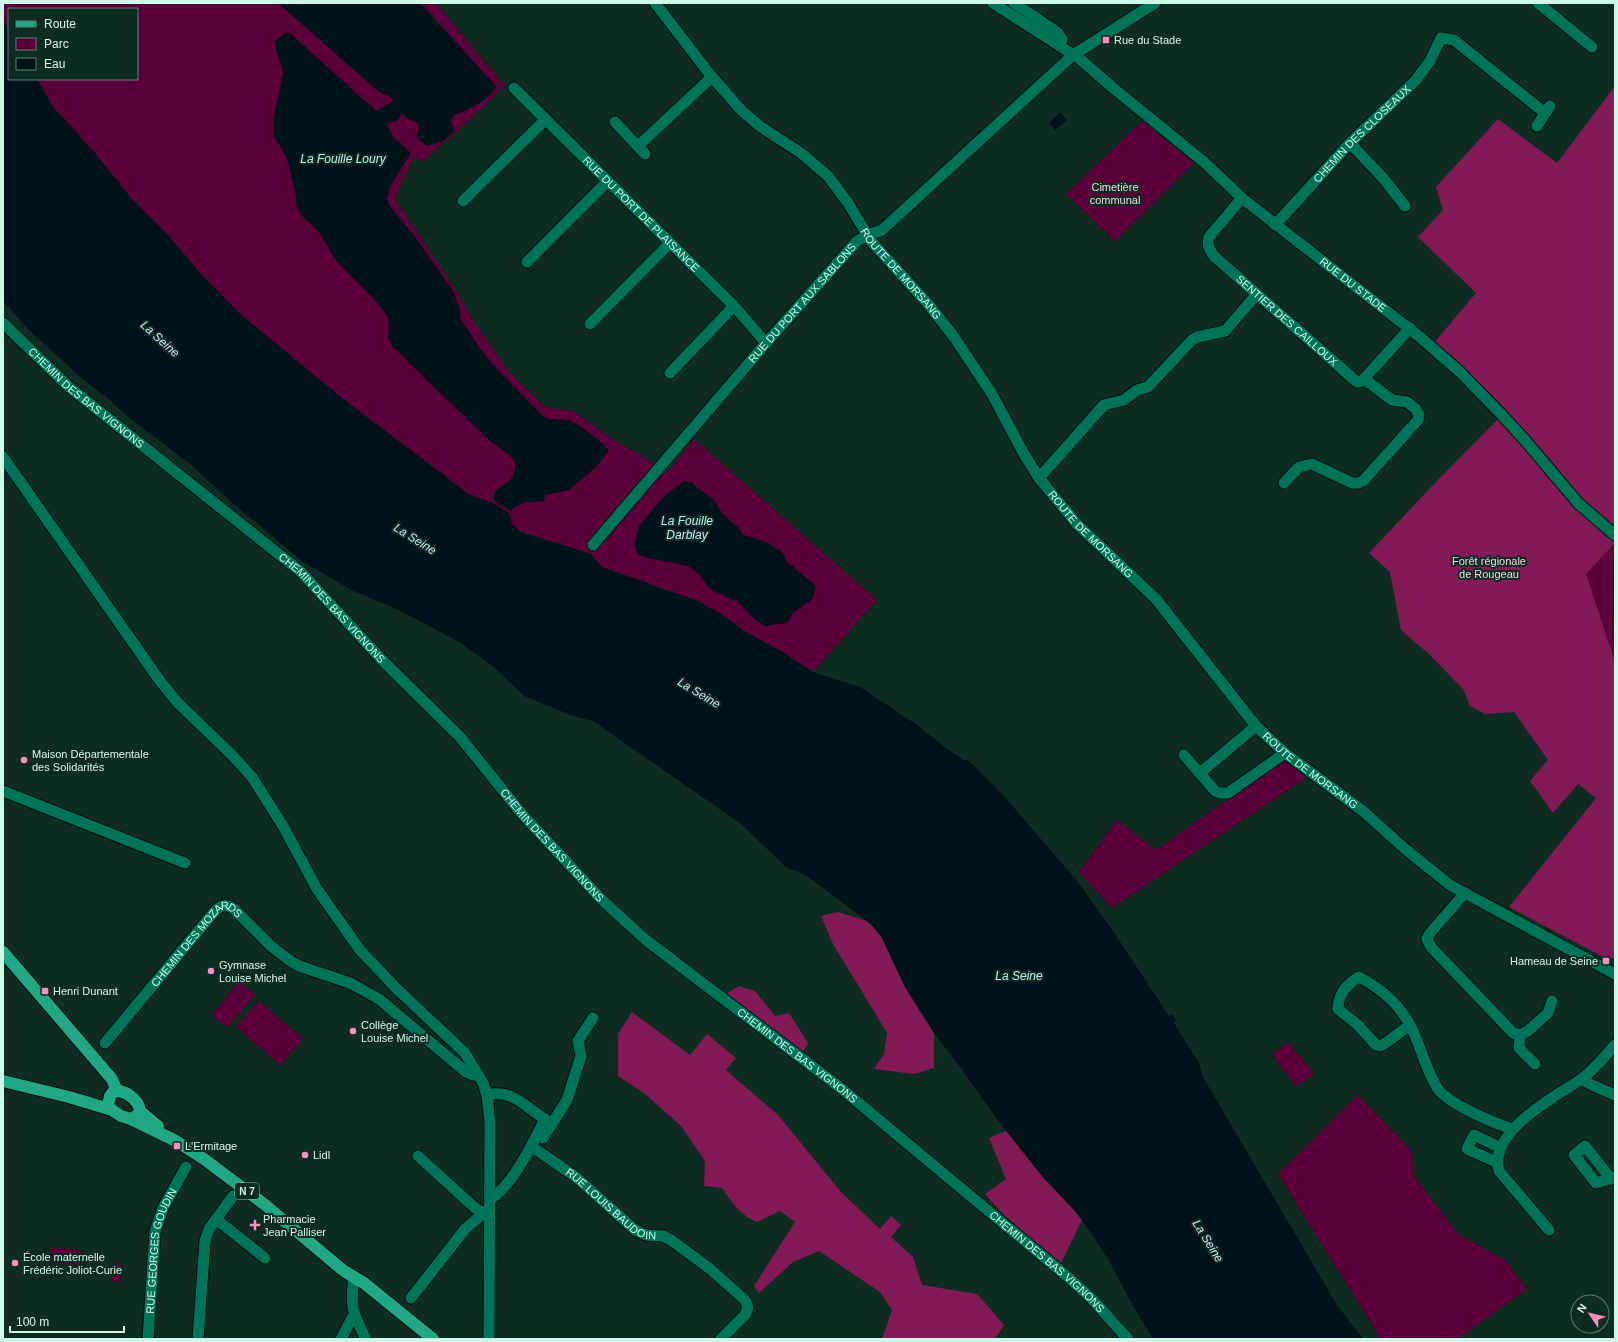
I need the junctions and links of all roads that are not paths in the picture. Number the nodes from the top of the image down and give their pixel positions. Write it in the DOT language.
graph roads {
  1 [pos="655,3"];
  2 [pos="993,3"];
  3 [pos="1014,3"];
  4 [pos="1155,3"];
  5 [pos="1538,3"];
  6 [pos="1060,46"];
  7 [pos="1592,47"];
  8 [pos="1073,55"];
  9 [pos="712,77"];
  10 [pos="514,88"];
  11 [pos="546,119"];
  12 [pos="615,122"];
  13 [pos="1537,126"];
  14 [pos="1350,143"];
  15 [pos="608,181"];
  16 [pos="1242,198"];
  17 [pos="463,201"];
  18 [pos="1405,206"];
  19 [pos="1274,225"];
  20 [pos="868,234"];
  21 [pos="670,243"];
  22 [pos="527,262"];
  23 [pos="1258,294"];
  24 [pos="734,306"];
  25 [pos="3,323"];
  26 [pos="590,324"];
  27 [pos="1410,328"];
  28 [pos="766,342"];
  29 [pos="670,372"];
  30 [pos="1362,381"];
  31 [pos="3,457"];
  32 [pos="1039,478"];
  33 [pos="1284,483"];
  34 [pos="1615,535"];
  35 [pos="592,545"];
  36 [pos="1256,726"];
  37 [pos="1285,753"];
  38 [pos="1184,755"];
  39 [pos="1200,773"];
  40 [pos="3,791"];
  41 [pos="185,863"];
  42 [pos="1465,893"];
  43 [pos="3,952"];
  44 [pos="1615,974"];
  45 [pos="1552,1001"];
  46 [pos="593,1018"];
  47 [pos="1410,1025"];
  48 [pos="1520,1035"];
  49 [pos="105,1043"];
  50 [pos="1615,1045"];
  51 [pos="1534,1064"];
  52 [pos="3,1074"];
  53 [pos="478,1075"];
  54 [pos="1581,1079"];
  55 [pos="3,1081"];
  56 [pos="117,1091"];
  57 [pos="487,1095"];
  58 [pos="1615,1095"];
  59 [pos="110,1107"];
  60 [pos="140,1111"];
  61 [pos="131,1120"];
  62 [pos="1513,1129"];
  63 [pos="532,1146"];
  64 [pos="1501,1148"];
  65 [pos="418,1156"];
  66 [pos="1496,1162"];
  67 [pos="186,1167"];
  68 [pos="233,1196"];
  69 [pos="487,1207"];
  70 [pos="216,1218"];
  71 [pos="1549,1230"];
  72 [pos="265,1258"];
  73 [pos="354,1276"];
  74 [pos="411,1298"];
  75 [pos="355,1316"];
  76 [pos="148,1339"];
  77 [pos="198,1339"];
  78 [pos="341,1339"];
  79 [pos="366,1339"];
  80 [pos="433,1339"];
  81 [pos="490,1339"];
  82 [pos="721,1339"];
  83 [pos="1128,1339"];
  1 -- 9 [label="street, ROUTE DE MORSANG"];
  2 -- 6 [label="street, RUE DU STADE"];
  3 -- 6 [label="street"];
  4 -- 8 [label="street, RUE DU PORT AUX SABLONS"];
  5 -- 7 [label="street"];
  6 -- 8 [label="street, RUE DU STADE"];
  8 -- 16 [label="street, RUE DU STADE"];
  8 -- 20 [label="street, RUE DU PORT AUX SABLONS"];
  9 -- 12 [label="street"];
  9 -- 20 [label="street, ROUTE DE MORSANG"];
  10 -- 11 [label="street, RUE DU PORT DE PLAISANCE"];
  11 -- 15 [label="street, RUE DU PORT DE PLAISANCE"];
  11 -- 17 [label="street"];
  13 -- 14 [label="street, CHEMIN DES CLOSEAUX"];
  14 -- 18 [label="street"];
  14 -- 19 [label="street, CHEMIN DES CLOSEAUX"];
  15 -- 21 [label="street, RUE DU PORT DE PLAISANCE"];
  15 -- 22 [label="street"];
  16 -- 19 [label="street, RUE DU STADE"];
  16 -- 23 [label="street, SENTIER DES CAILLOUX"];
  19 -- 27 [label="street, RUE DU STADE"];
  20 -- 28 [label="street, RUE DU PORT AUX SABLONS"];
  20 -- 32 [label="street, ROUTE DE MORSANG"];
  21 -- 24 [label="street, RUE DU PORT DE PLAISANCE"];
  21 -- 26 [label="street"];
  23 -- 30 [label="street, SENTIER DES CAILLOUX"];
  23 -- 32 [label="street"];
  24 -- 28 [label="street, RUE DU PORT DE PLAISANCE"];
  24 -- 29 [label="street"];
  25 -- 83 [label="street, CHEMIN DES BAS VIGNONS"];
  27 -- 30 [label="street"];
  27 -- 34 [label="street, RUE DU STADE"];
  28 -- 35 [label="street, RUE DU PORT AUX SABLONS"];
  30 -- 33 [label="street"];
  31 -- 53 [label="street"];
  32 -- 36 [label="street, ROUTE DE MORSANG"];
  36 -- 37 [label="street, ROUTE DE MORSANG"];
  36 -- 39 [label="street"];
  37 -- 39 [label="street"];
  37 -- 42 [label="street, ROUTE DE MORSANG"];
  38 -- 39 [label="street"];
  40 -- 41 [label="street"];
  42 -- 44 [label="street, ROUTE DE MORSANG"];
  42 -- 48 [label="street"];
  43 -- 56 [label="main road"];
  45 -- 48 [label="street"];
  46 -- 63 [label="street"];
  47 -- 47 [label="street"];
  47 -- 62 [label="street"];
  48 -- 51 [label="street"];
  49 -- 53 [label="street, CHEMIN DES MOZARDS"];
  50 -- 54 [label="street"];
  52 -- 59 [label="main road, N 7"];
  53 -- 57 [label="street"];
  54 -- 58 [label="street"];
  54 -- 62 [label="street"];
  55 -- 59 [label="main road, N 7"];
  56 -- 59 [label="main road"];
  56 -- 60 [label="main road, N 7"];
  57 -- 63 [label="street"];
  57 -- 69 [label="street"];
  59 -- 61 [label="main road, N 7"];
  60 -- 61 [label="main road"];
  60 -- 73 [label="main road, N 7"];
  61 -- 73 [label="main road, N 7"];
  62 -- 64 [label="street"];
  63 -- 69 [label="street"];
  63 -- 82 [label="street, RUE LOUIS BAUDOIN"];
  64 -- 66 [label="street"];
  64 -- 66 [label="street"];
  65 -- 69 [label="street"];
  66 -- 71 [label="street"];
  67 -- 76 [label="street, RUE GEORGES GOUDIN"];
  68 -- 70 [label="street"];
  69 -- 74 [label="street"];
  69 -- 81 [label="street"];
  70 -- 72 [label="street"];
  70 -- 77 [label="street"];
  73 -- 75 [label="street"];
  73 -- 80 [label="main road, N 7"];
  75 -- 78 [label="street"];
  75 -- 79 [label="street"];
}
